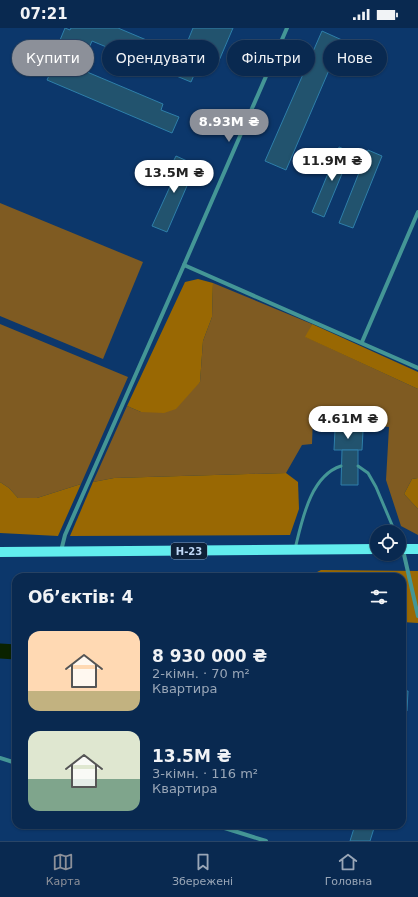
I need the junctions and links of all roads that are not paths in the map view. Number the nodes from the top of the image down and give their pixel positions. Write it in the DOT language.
graph roads {
  1 [pos="287,28"];
  2 [pos="418,212"];
  3 [pos="184,265"];
  4 [pos="362,342"];
  5 [pos="418,368"];
  6 [pos="341,466"];
  7 [pos="358,466"];
  8 [pos="392,525"];
  9 [pos="406,548"];
  10 [pos="370,549"];
  11 [pos="418,549"];
  12 [pos="294,550"];
  13 [pos="0,552"];
  14 [pos="61,552"];
  15 [pos="404,561"];
  16 [pos="418,616"];
  17 [pos="0,758"];
  18 [pos="12,762"];
  19 [pos="228,829"];
  20 [pos="266,841"];
  1 -- 3 [label="street"];
  2 -- 4 [label="street"];
  3 -- 4 [label="street"];
  3 -- 14 [label="street"];
  4 -- 5 [label="street"];
  6 -- 12 [label="lane"];
  7 -- 8 [label="lane"];
  9 -- 11 [label="main road"];
  10 -- 12 [label="main road, Н-23"];
  12 -- 14 [label="main road, Н-23"];
  13 -- 14 [label="main road, Н-23"];
  15 -- 16 [label="street"];
  17 -- 18 [label="street"];
  19 -- 20 [label="street"];
}
